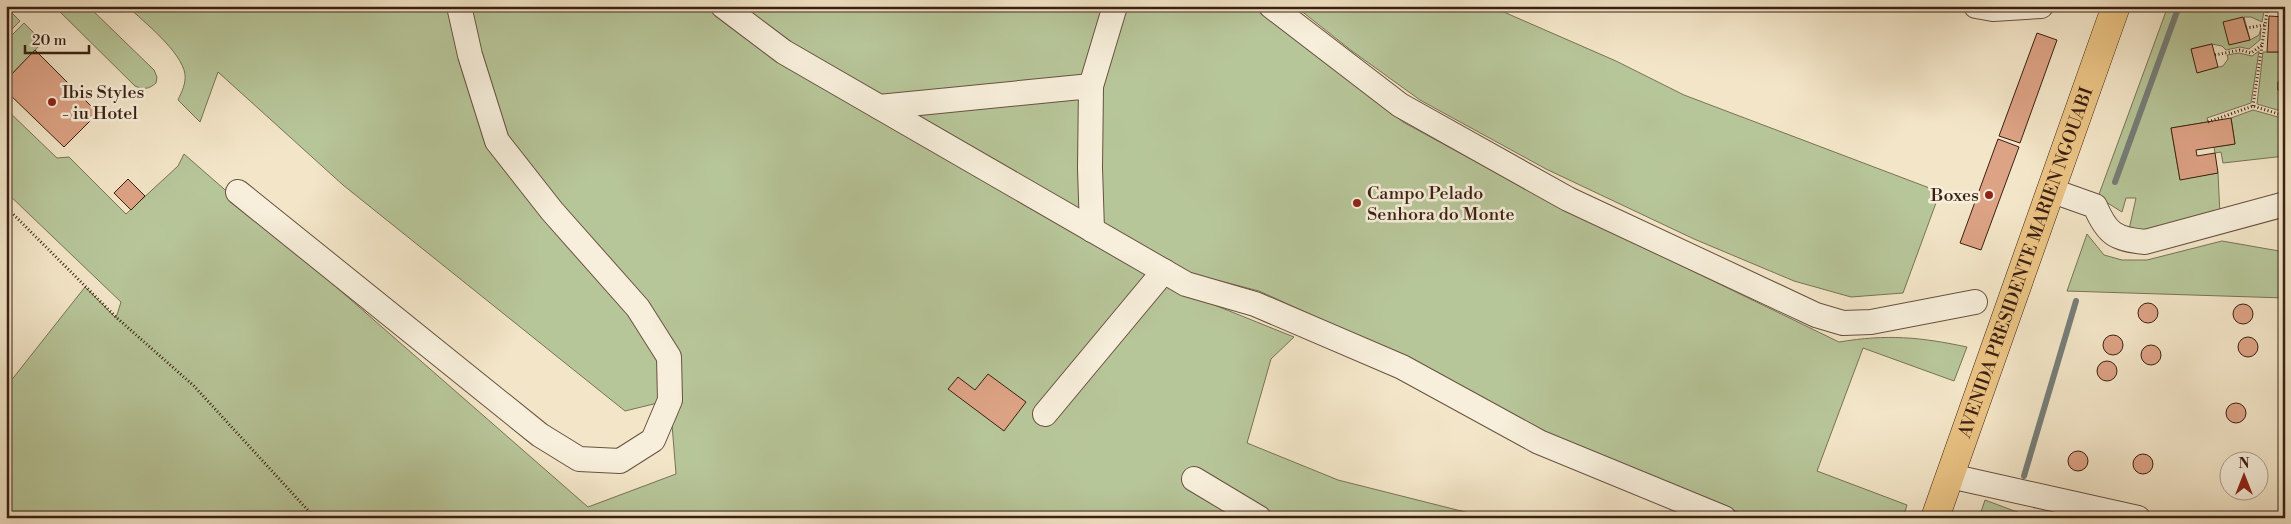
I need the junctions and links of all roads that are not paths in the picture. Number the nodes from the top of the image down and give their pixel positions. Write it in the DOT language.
graph roads {
  1 [pos="459,6"];
  2 [pos="723,6"];
  3 [pos="1115,6"];
  4 [pos="1271,6"];
  5 [pos="1976,6"];
  6 [pos="2041,6"];
  7 [pos="2116,6"];
  8 [pos="1091,86"];
  9 [pos="879,107"];
  10 [pos="2050,190"];
  11 [pos="238,192"];
  12 [pos="2285,204"];
  13 [pos="1092,230"];
  14 [pos="1164,271"];
  15 [pos="1975,302"];
  16 [pos="1045,414"];
  17 [pos="1950,476"];
  18 [pos="1194,479"];
  19 [pos="1259,518"];
  20 [pos="1724,518"];
  21 [pos="1935,518"];
  22 [pos="2138,518"];
  1 -- 11 [label="street"];
  2 -- 9 [label="street"];
  3 -- 8 [label="street"];
  4 -- 15 [label="street"];
  5 -- 6 [label="street"];
  7 -- 10 [label="main road, AVENIDA PRESIDENTE MARIEN NGOUABI"];
  8 -- 9 [label="street"];
  8 -- 13 [label="street"];
  9 -- 13 [label="street"];
  10 -- 12 [label="street"];
  10 -- 17 [label="main road, AVENIDA PRESIDENTE MARIEN NGOUABI"];
  13 -- 14 [label="street"];
  14 -- 16 [label="street"];
  14 -- 20 [label="street"];
  17 -- 21 [label="main road, AVENIDA PRESIDENTE MARIEN NGOUABI"];
  17 -- 22 [label="street"];
  18 -- 19 [label="street"];
}
